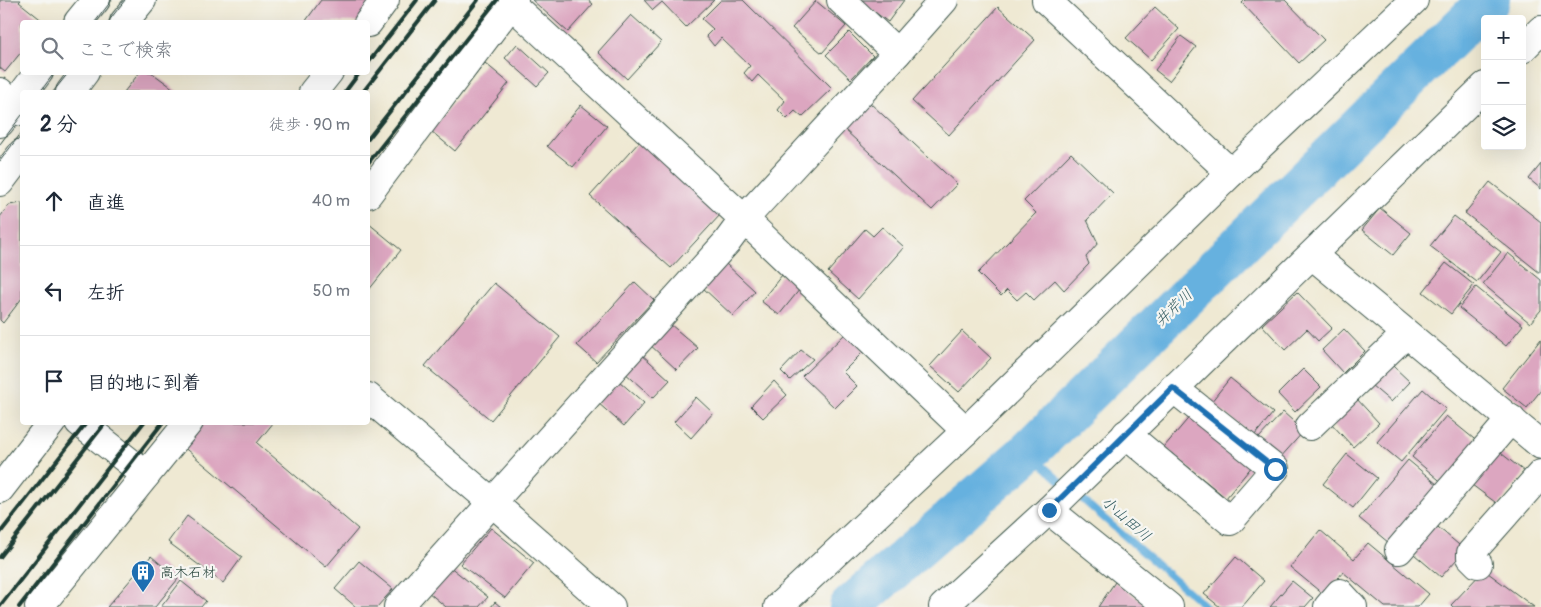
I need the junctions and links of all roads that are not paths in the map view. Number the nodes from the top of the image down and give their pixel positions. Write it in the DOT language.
graph roads {
  1 [pos="96,0"];
  2 [pos="142,0"];
  3 [pos="385,0"];
  4 [pos="841,0"];
  5 [pos="944,0"];
  6 [pos="1046,0"];
  7 [pos="1414,0"];
  8 [pos="513,2"];
  9 [pos="80,20"];
  10 [pos="126,20"];
  11 [pos="370,20"];
  12 [pos="1541,30"];
  13 [pos="1526,45"];
  14 [pos="897,53"];
  15 [pos="37,75"];
  16 [pos="83,75"];
  17 [pos="327,75"];
  18 [pos="24,90"];
  19 [pos="72,90"];
  20 [pos="315,90"];
  21 [pos="1481,90"];
  22 [pos="20,156"];
  23 [pos="1231,173"];
  24 [pos="0,182"];
  25 [pos="370,191"];
  26 [pos="744,219"];
  27 [pos="1312,255"];
  28 [pos="1406,334"];
  29 [pos="1173,388"];
  30 [pos="370,399"];
  31 [pos="1511,419"];
  32 [pos="50,425"];
  33 [pos="83,425"];
  34 [pos="187,425"];
  35 [pos="1310,426"];
  36 [pos="966,431"];
  37 [pos="1126,434"];
  38 [pos="1541,445"];
  39 [pos="1541,474"];
  40 [pos="146,476"];
  41 [pos="0,489"];
  42 [pos="492,502"];
  43 [pos="1049,510"];
  44 [pos="1399,550"];
  45 [pos="1478,564"];
  46 [pos="39,607"];
  47 [pos="398,607"];
  48 [pos="611,607"];
  49 [pos="778,607"];
  50 [pos="943,607"];
  51 [pos="1169,607"];
  52 [pos="1328,607"];
  53 [pos="1353,607"];
  1 -- 9 [label="street"];
  2 -- 10 [label="street"];
  3 -- 11 [label="street"];
  4 -- 14 [label="street"];
  5 -- 14 [label="street"];
  6 -- 23 [label="street"];
  7 -- 23 [label="street"];
  8 -- 25 [label="street"];
  8 -- 26 [label="street"];
  12 -- 13 [label="street"];
  14 -- 26 [label="street"];
  15 -- 18 [label="street"];
  16 -- 19 [label="street"];
  17 -- 20 [label="street"];
  21 -- 27 [label="street"];
  22 -- 24 [label="street"];
  23 -- 36 [label="street"];
  26 -- 36 [label="street"];
  26 -- 42 [label="street"];
  27 -- 28 [label="street"];
  27 -- 29 [label="street"];
  28 -- 31 [label="street"];
  28 -- 35 [label="street"];
  29 -- 37 [label="street"];
  29 -- 37 [label="street"];
  30 -- 42 [label="street"];
  31 -- 38 [label="street"];
  31 -- 44 [label="street"];
  32 -- 41 [label="street"];
  33 -- 40 [label="street"];
  34 -- 40 [label="street"];
  36 -- 49 [label="street"];
  37 -- 43 [label="street"];
  39 -- 45 [label="street"];
  40 -- 46 [label="street"];
  42 -- 47 [label="street"];
  42 -- 48 [label="street"];
  43 -- 50 [label="street"];
  43 -- 51 [label="street"];
  52 -- 53 [label="street"];
}
